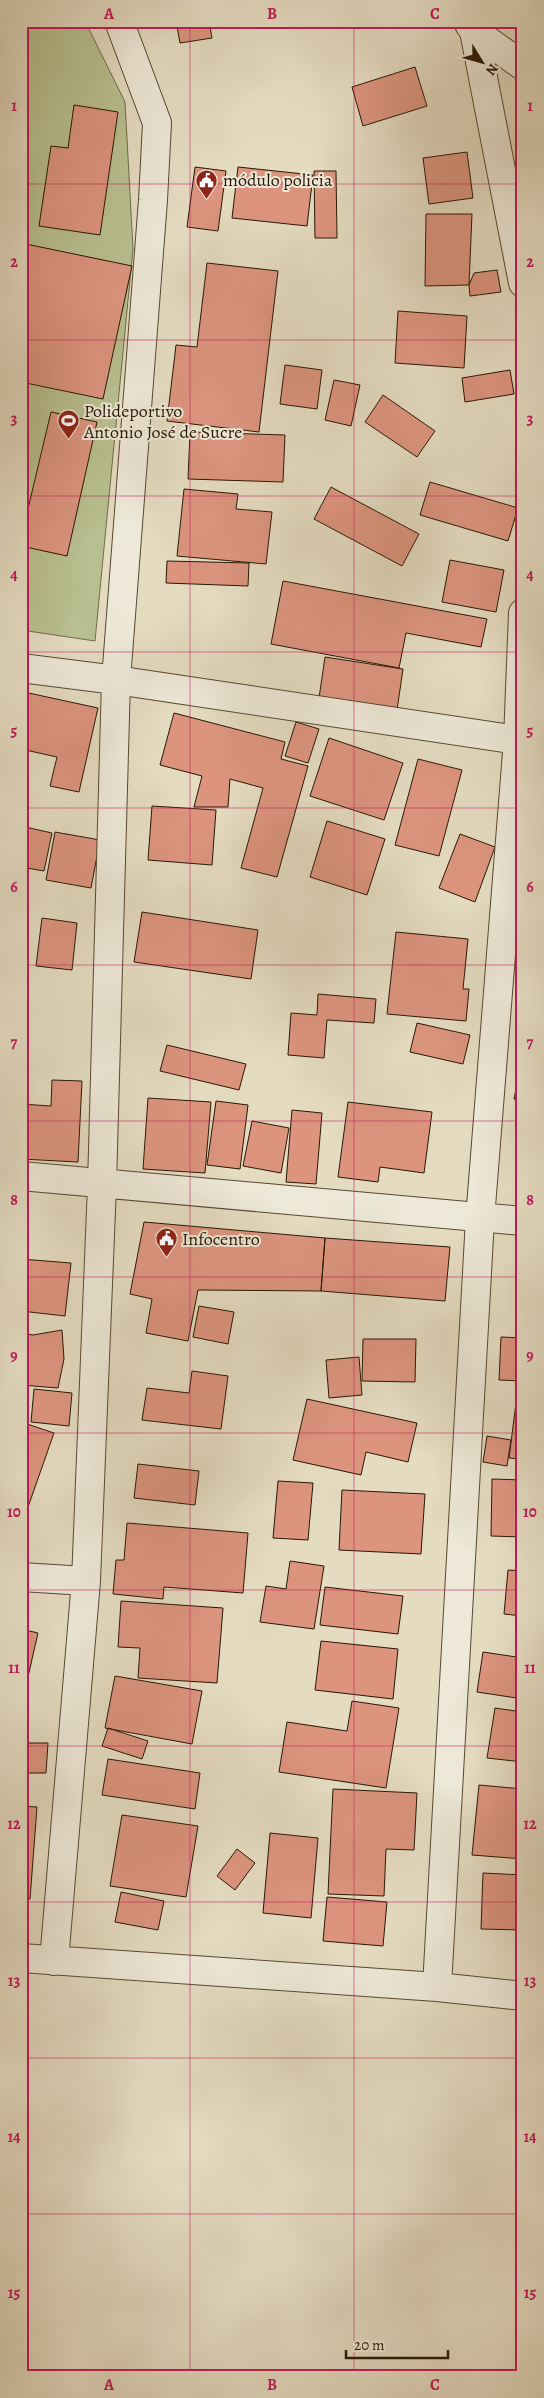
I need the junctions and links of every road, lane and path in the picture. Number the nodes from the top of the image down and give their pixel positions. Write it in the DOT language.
graph roads {
  1 [pos="119,21"];
  2 [pos="470,26"];
  3 [pos="523,66"];
  4 [pos="523,283"];
  5 [pos="523,613"];
  6 [pos="21,668"];
  7 [pos="116,680"];
  8 [pos="518,740"];
  9 [pos="21,1176"];
  10 [pos="102,1185"];
  11 [pos="480,1219"];
  12 [pos="523,1221"];
  13 [pos="21,1577"];
  14 [pos="86,1581"];
  15 [pos="21,1958"];
  16 [pos="54,1961"];
  17 [pos="437,1987"];
  18 [pos="523,1996"];
  1 -- 7 [label="street"];
  2 -- 3 [label="street"];
  2 -- 4 [label="street"];
  5 -- 8 [label="street"];
  6 -- 7 [label="street"];
  7 -- 8 [label="street"];
  7 -- 10 [label="street"];
  8 -- 11 [label="street"];
  9 -- 10 [label="street"];
  10 -- 11 [label="street"];
  10 -- 14 [label="street"];
  11 -- 12 [label="street"];
  11 -- 17 [label="street"];
  13 -- 14 [label="street"];
  14 -- 16 [label="street"];
  15 -- 16 [label="street"];
  16 -- 17 [label="street"];
  17 -- 18 [label="street"];
}
